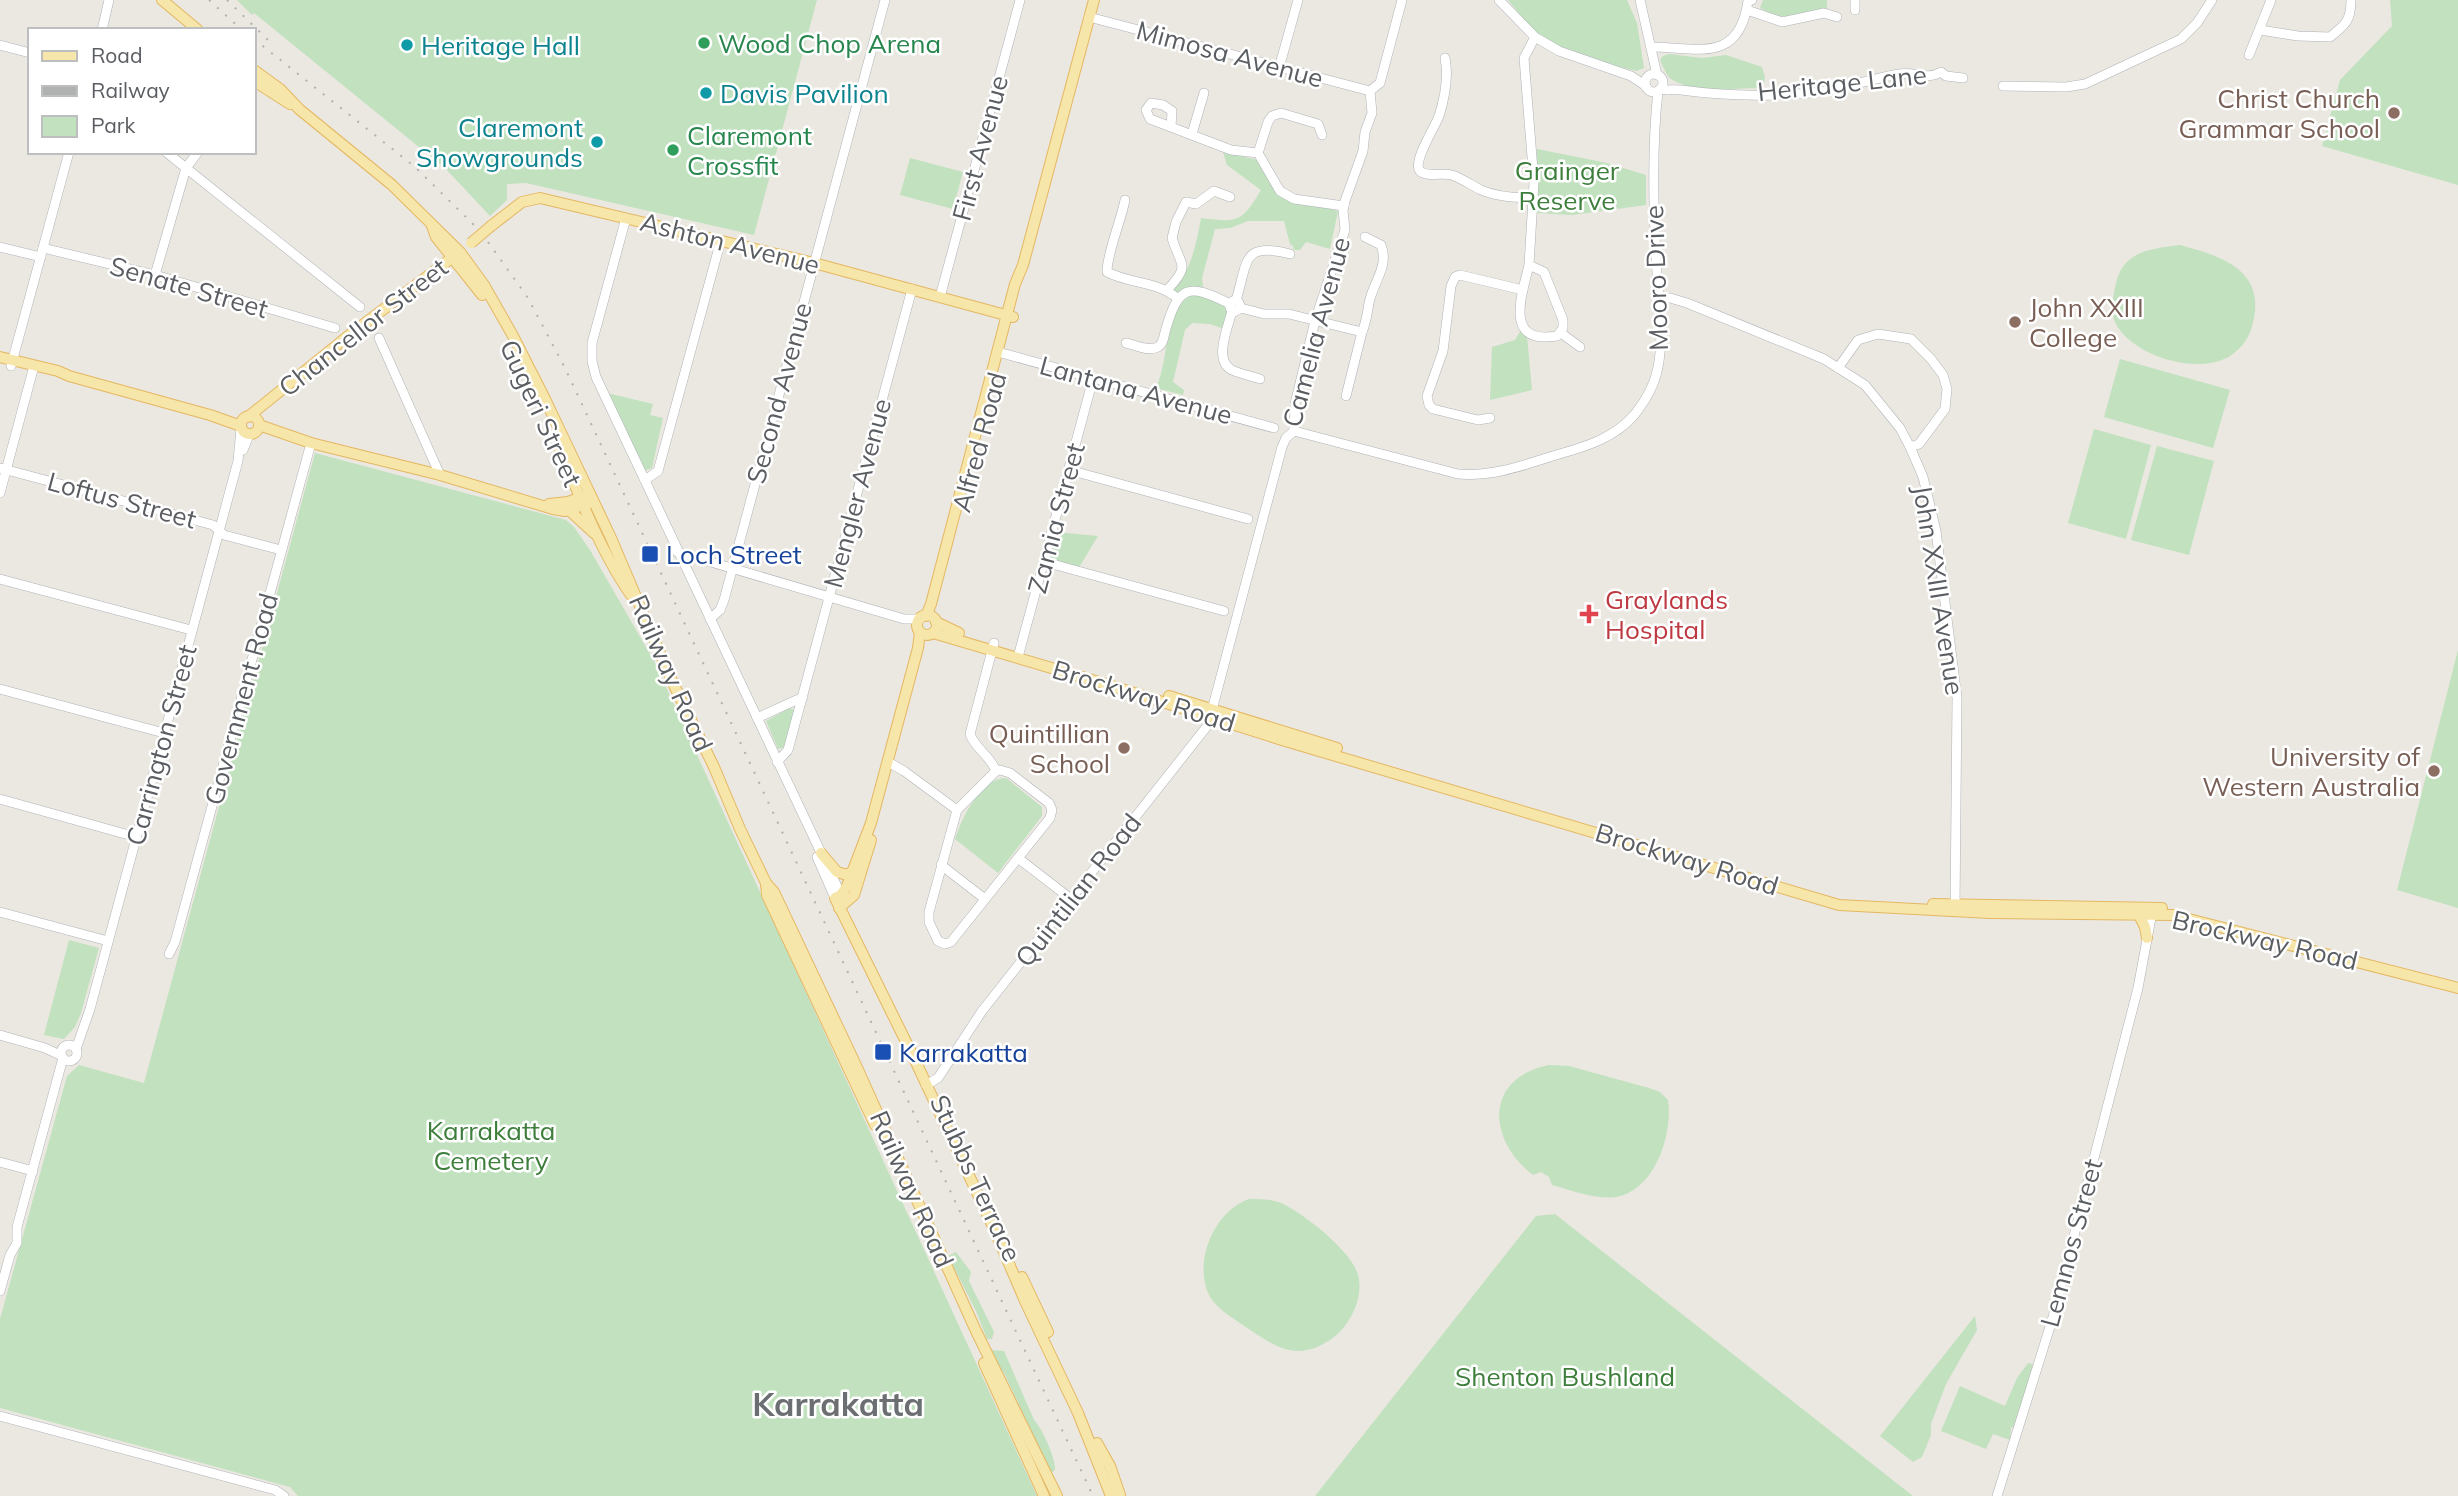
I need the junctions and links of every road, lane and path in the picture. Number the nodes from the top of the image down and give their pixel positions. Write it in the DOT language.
graph roads {
  1 [pos="109,0"];
  2 [pos="162,0"];
  3 [pos="885,0"];
  4 [pos="1020,0"];
  5 [pos="1094,0"];
  6 [pos="1298,0"];
  7 [pos="1402,0"];
  8 [pos="1499,0"];
  9 [pos="1640,0"];
  10 [pos="2212,0"];
  11 [pos="2271,0"];
  12 [pos="2351,0"];
  13 [pos="1749,4"];
  14 [pos="1089,17"];
  15 [pos="1837,17"];
  16 [pos="102,28"];
  17 [pos="196,28"];
  18 [pos="2260,30"];
  19 [pos="1535,37"];
  20 [pos="0,45"];
  21 [pos="28,52"];
  22 [pos="1651,52"];
  23 [pos="2249,55"];
  24 [pos="1445,58"];
  25 [pos="1279,68"];
  26 [pos="256,71"];
  27 [pos="1963,78"];
  28 [pos="256,82"];
  29 [pos="1654,83"];
  30 [pos="2003,86"];
  31 [pos="1370,91"];
  32 [pos="1204,93"];
  33 [pos="299,109"];
  34 [pos="1171,127"];
  35 [pos="1192,134"];
  36 [pos="1322,135"];
  37 [pos="1258,153"];
  38 [pos="68,154"];
  39 [pos="168,154"];
  40 [pos="196,154"];
  41 [pos="186,168"];
  42 [pos="1230,197"];
  43 [pos="1534,198"];
  44 [pos="1125,200"];
  45 [pos="1343,206"];
  46 [pos="625,218"];
  47 [pos="1365,237"];
  48 [pos="721,240"];
  49 [pos="0,247"];
  50 [pos="42,253"];
  51 [pos="457,254"];
  52 [pos="1290,254"];
  53 [pos="814,263"];
  54 [pos="1529,265"];
  55 [pos="155,275"];
  56 [pos="912,289"];
  57 [pos="1167,290"];
  58 [pos="1523,290"];
  59 [pos="940,297"];
  60 [pos="1177,298"];
  61 [pos="1658,298"];
  62 [pos="1235,306"];
  63 [pos="360,307"];
  64 [pos="1010,316"];
  65 [pos="1315,321"];
  66 [pos="335,328"];
  67 [pos="1362,332"];
  68 [pos="1561,333"];
  69 [pos="379,338"];
  70 [pos="1126,343"];
  71 [pos="1580,347"];
  72 [pos="1001,352"];
  73 [pos="0,356"];
  74 [pos="8,363"];
  75 [pos="1838,368"];
  76 [pos="34,369"];
  77 [pos="1093,379"];
  78 [pos="1260,379"];
  79 [pos="1346,396"];
  80 [pos="1490,418"];
  81 [pos="250,425"];
  82 [pos="1274,428"];
  83 [pos="1294,431"];
  84 [pos="311,443"];
  85 [pos="1910,447"];
  86 [pos="3,469"];
  87 [pos="1069,470"];
  88 [pos="440,475"];
  89 [pos="645,481"];
  90 [pos="0,493"];
  91 [pos="587,500"];
  92 [pos="540,504"];
  93 [pos="569,510"];
  94 [pos="1248,519"];
  95 [pos="219,530"];
  96 [pos="599,537"];
  97 [pos="281,550"];
  98 [pos="677,552"];
  99 [pos="1045,562"];
  100 [pos="732,568"];
  101 [pos="0,579"];
  102 [pos="830,597"];
  103 [pos="1224,611"];
  104 [pos="642,612"];
  105 [pos="710,619"];
  106 [pos="928,625"];
  107 [pos="191,630"];
  108 [pos="993,646"];
  109 [pos="1019,654"];
  110 [pos="0,689"];
  111 [pos="803,697"];
  112 [pos="1212,713"];
  113 [pos="757,718"];
  114 [pos="164,733"];
  115 [pos="777,762"];
  116 [pos="890,763"];
  117 [pos="996,771"];
  118 [pos="0,799"];
  119 [pos="957,810"];
  120 [pos="807,825"];
  121 [pos="136,837"];
  122 [pos="821,853"];
  123 [pos="1018,858"];
  124 [pos="941,865"];
  125 [pos="853,872"];
  126 [pos="766,883"];
  127 [pos="985,899"];
  128 [pos="1071,899"];
  129 [pos="840,902"];
  130 [pos="1955,908"];
  131 [pos="0,912"];
  132 [pos="2151,912"];
  133 [pos="2147,939"];
  134 [pos="108,941"];
  135 [pos="169,954"];
  136 [pos="2458,982"];
  137 [pos="2138,988"];
  138 [pos="2458,988"];
  139 [pos="0,1035"];
  140 [pos="67,1053"];
  141 [pos="928,1081"];
  142 [pos="0,1162"];
  143 [pos="33,1171"];
  144 [pos="0,1290"];
  145 [pos="0,1416"];
  146 [pos="284,1496"];
  147 [pos="1044,1496"];
  148 [pos="1056,1496"];
  149 [pos="1117,1496"];
  150 [pos="1997,1496"];
  1 -- 16 [label="street"];
  2 -- 17 [label="main road"];
  3 -- 53 [label="street, Second Avenue"];
  4 -- 59 [label="street, First Avenue"];
  5 -- 14 [label="main road, Alfred Road"];
  6 -- 25 [label="street"];
  7 -- 31 [label="street, Camelia Avenue"];
  8 -- 19 [label="street, Heritage Lane"];
  9 -- 22 [label="street, Mooro Drive"];
  10 -- 30 [label="street"];
  11 -- 18 [label="street"];
  12 -- 18 [label="street"];
  13 -- 15 [label="street"];
  13 -- 22 [label="street"];
  14 -- 25 [label="street, Mimosa Avenue"];
  14 -- 64 [label="main road, Alfred Road"];
  18 -- 23 [label="street"];
  19 -- 29 [label="street, Heritage Lane"];
  19 -- 43 [label="street"];
  20 -- 21 [label="street"];
  22 -- 29 [label="street, Mooro Drive"];
  24 -- 43 [label="street"];
  25 -- 31 [label="street, Mimosa Avenue"];
  26 -- 33 [label="main road, Gugeri Street"];
  27 -- 29 [label="street, Heritage Lane"];
  28 -- 33 [label="main road, Gugeri Street"];
  29 -- 61 [label="street, Mooro Drive"];
  31 -- 45 [label="street, Camelia Avenue"];
  32 -- 35 [label="street"];
  33 -- 51 [label="main road, Gugeri Street"];
  34 -- 35 [label="street"];
  35 -- 37 [label="street"];
  36 -- 37 [label="street"];
  37 -- 45 [label="street"];
  38 -- 50 [label="street"];
  39 -- 41 [label="street"];
  40 -- 41 [label="street"];
  41 -- 55 [label="street"];
  41 -- 63 [label="street"];
  42 -- 57 [label="street"];
  43 -- 54 [label="street"];
  44 -- 57 [label="street"];
  45 -- 65 [label="street, Camelia Avenue"];
  46 -- 48 [label="main road, Ashton Avenue"];
  46 -- 51 [label="main road, Ashton Avenue, bridge"];
  46 -- 89 [label="street, Stubbs Terrace"];
  47 -- 67 [label="street"];
  48 -- 53 [label="main road, Ashton Avenue"];
  48 -- 89 [label="street"];
  49 -- 50 [label="street, Senate Street"];
  50 -- 55 [label="street, Senate Street"];
  50 -- 74 [label="street"];
  51 -- 81 [label="main road, Chancellor Street"];
  51 -- 91 [label="main road, Gugeri Street"];
  52 -- 62 [label="street"];
  53 -- 56 [label="main road, Ashton Avenue"];
  53 -- 100 [label="street, Second Avenue"];
  54 -- 58 [label="street"];
  54 -- 68 [label="street"];
  55 -- 66 [label="street, Senate Street"];
  56 -- 59 [label="main road, Ashton Avenue"];
  56 -- 102 [label="street, Mengler Avenue"];
  57 -- 60 [label="street"];
  58 -- 68 [label="street"];
  58 -- 80 [label="street"];
  59 -- 64 [label="main road, Ashton Avenue"];
  60 -- 62 [label="street"];
  60 -- 70 [label="street"];
  61 -- 75 [label="street, John XXIII Avenue"];
  61 -- 83 [label="street, Mooro Drive"];
  62 -- 65 [label="street"];
  62 -- 78 [label="street"];
  64 -- 72 [label="main road, Alfred Road"];
  65 -- 67 [label="street"];
  65 -- 83 [label="street, Camelia Avenue"];
  67 -- 79 [label="street"];
  68 -- 71 [label="street"];
  69 -- 88 [label="street"];
  72 -- 77 [label="street, Lantana Avenue"];
  72 -- 106 [label="main road, Alfred Road"];
  73 -- 74 [label="main road"];
  74 -- 76 [label="main road"];
  75 -- 85 [label="street, John XXIII Avenue"];
  75 -- 85 [label="street"];
  76 -- 81 [label="main road"];
  76 -- 86 [label="street"];
  77 -- 82 [label="street, Lantana Avenue"];
  77 -- 87 [label="street, Zamia Street"];
  81 -- 84 [label="main road"];
  81 -- 95 [label="street, Carrington Street"];
  83 -- 112 [label="street, Camelia Avenue"];
  84 -- 88 [label="main road"];
  84 -- 97 [label="street, Government Road"];
  85 -- 130 [label="street, John XXIII Avenue"];
  86 -- 90 [label="street"];
  86 -- 95 [label="street, Loftus Street"];
  87 -- 94 [label="street"];
  87 -- 99 [label="street, Zamia Street"];
  88 -- 92 [label="main road"];
  89 -- 98 [label="street, Stubbs Terrace"];
  91 -- 92 [label="main road"];
  91 -- 93 [label="main road"];
  91 -- 96 [label="main road, Gugeri Street"];
  91 -- 104 [label="main road, Railway Road"];
  92 -- 93 [label="main road"];
  93 -- 96 [label="main road"];
  95 -- 97 [label="street, Loftus Street"];
  95 -- 107 [label="street, Carrington Street"];
  96 -- 104 [label="main road, Gugeri Street"];
  97 -- 135 [label="street, Government Road"];
  98 -- 100 [label="street, Brockway Road"];
  98 -- 105 [label="street, Stubbs Terrace"];
  99 -- 103 [label="street"];
  99 -- 109 [label="street, Zamia Street"];
  100 -- 102 [label="street, Brockway Road"];
  100 -- 105 [label="street, Second Avenue"];
  101 -- 107 [label="street"];
  102 -- 106 [label="street, Brockway Road"];
  102 -- 111 [label="street, Mengler Avenue"];
  104 -- 126 [label="main road, Railway Road"];
  105 -- 113 [label="street, Stubbs Terrace"];
  106 -- 108 [label="main road, Brockway Road"];
  106 -- 116 [label="main road, Alfred Road"];
  107 -- 114 [label="street, Carrington Street"];
  108 -- 109 [label="main road, Brockway Road"];
  108 -- 117 [label="street"];
  109 -- 112 [label="main road, Brockway Road"];
  110 -- 114 [label="street"];
  111 -- 113 [label="street"];
  111 -- 115 [label="street, Mengler Avenue"];
  112 -- 128 [label="street, Quintilian Road"];
  112 -- 130 [label="main road, Brockway Road"];
  113 -- 115 [label="street, Stubbs Terrace"];
  114 -- 121 [label="street, Carrington Street"];
  115 -- 120 [label="street, Stubbs Terrace"];
  116 -- 119 [label="street"];
  116 -- 125 [label="main road, Alfred Road"];
  116 -- 129 [label="main road, Alfred Road"];
  117 -- 119 [label="street"];
  117 -- 123 [label="street"];
  118 -- 121 [label="street"];
  119 -- 124 [label="street"];
  120 -- 122 [label="street, Stubbs Terrace"];
  120 -- 129 [label="street, Stubbs Terrace"];
  121 -- 134 [label="street, Carrington Street"];
  122 -- 125 [label="main road"];
  122 -- 129 [label="street, Stubbs Terrace"];
  123 -- 127 [label="street"];
  123 -- 128 [label="street"];
  124 -- 127 [label="street"];
  124 -- 127 [label="street"];
  125 -- 129 [label="main road, Alfred Road"];
  126 -- 147 [label="main road, Railway Road"];
  126 -- 148 [label="main road, Railway Road"];
  128 -- 141 [label="street, Quintilian Road"];
  129 -- 141 [label="main road, Stubbs Terrace"];
  130 -- 132 [label="main road, Brockway Road"];
  131 -- 134 [label="street"];
  132 -- 133 [label="main road"];
  132 -- 136 [label="main road, Brockway Road"];
  132 -- 137 [label="street, Lemnos Street"];
  132 -- 138 [label="main road, Brockway Road"];
  133 -- 137 [label="street, Lemnos Street"];
  134 -- 140 [label="street, Carrington Street"];
  137 -- 150 [label="street, Lemnos Street"];
  139 -- 140 [label="street"];
  140 -- 143 [label="street, Carrington Street"];
  141 -- 149 [label="main road, Stubbs Terrace"];
  142 -- 143 [label="street"];
  143 -- 144 [label="street, Carrington Street"];
  145 -- 146 [label="street"];
}
